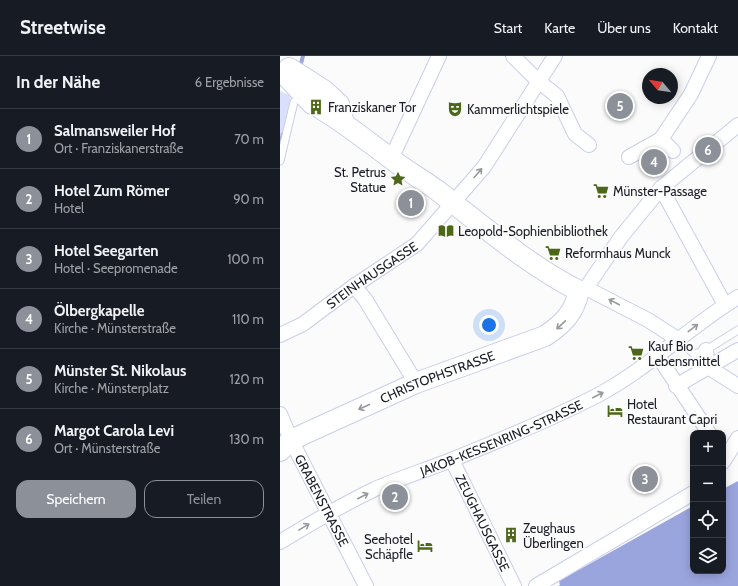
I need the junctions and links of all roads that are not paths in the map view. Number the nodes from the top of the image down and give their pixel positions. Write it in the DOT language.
graph roads {
  1 [pos="439,56"];
  2 [pos="513,56"];
  3 [pos="555,56"];
  4 [pos="709,56"];
  5 [pos="285,68"];
  6 [pos="538,81"];
  7 [pos="308,98"];
  8 [pos="344,123"];
  9 [pos="738,125"];
  10 [pos="661,139"];
  11 [pos="589,145"];
  12 [pos="673,151"];
  13 [pos="628,157"];
  14 [pos="391,159"];
  15 [pos="280,161"];
  16 [pos="661,188"];
  17 [pos="453,203"];
  18 [pos="354,286"];
  19 [pos="582,289"];
  20 [pos="738,297"];
  21 [pos="725,305"];
  22 [pos="738,330"];
  23 [pos="280,335"];
  24 [pos="678,340"];
  25 [pos="706,350"];
  26 [pos="738,350"];
  27 [pos="663,353"];
  28 [pos="708,367"];
  29 [pos="416,383"];
  30 [pos="676,386"];
  31 [pos="738,386"];
  32 [pos="280,414"];
  33 [pos="707,430"];
  34 [pos="738,438"];
  35 [pos="286,445"];
  36 [pos="726,455"];
  37 [pos="452,460"];
  38 [pos="690,495"];
  39 [pos="328,513"];
  40 [pos="280,542"];
  41 [pos="366,586"];
  42 [pos="514,586"];
  43 [pos="536,586"];
  1 -- 14 [label="street"];
  2 -- 6 [label="street"];
  3 -- 6 [label="street, STEINHAUSGASSE"];
  4 -- 10 [label="street"];
  5 -- 7 [label="street"];
  6 -- 11 [label="street"];
  17 -- 6 [label="street, STEINHAUSGASSE, one-way"];
  7 -- 8 [label="street"];
  7 -- 8 [label="street"];
  7 -- 15 [label="lane"];
  8 -- 14 [label="street"];
  9 -- 16 [label="street"];
  10 -- 12 [label="street"];
  10 -- 13 [label="street"];
  14 -- 17 [label="street"];
  16 -- 19 [label="street"];
  16 -- 21 [label="street"];
  17 -- 18 [label="street, STEINHAUSGASSE"];
  17 -- 19 [label="street"];
  18 -- 23 [label="street, STEINHAUSGASSE"];
  18 -- 29 [label="street"];
  24 -- 19 [label="street, one-way"];
  19 -- 29 [label="street, CHRISTOPHSTRASSE, one-way"];
  20 -- 21 [label="street, JAKOB-KESSENRING-STRASSE"];
  24 -- 21 [label="street, JAKOB-KESSENRING-STRASSE, one-way"];
  22 -- 25 [label="lane"];
  24 -- 25 [label="lane"];
  24 -- 27 [label="street, JAKOB-KESSENRING-STRASSE"];
  25 -- 28 [label="street"];
  26 -- 28 [label="street"];
  27 -- 30 [label="street"];
  37 -- 27 [label="street, JAKOB-KESSENRING-STRASSE, one-way"];
  28 -- 30 [label="street"];
  28 -- 31 [label="street"];
  29 -- 35 [label="street, CHRISTOPHSTRASSE, one-way"];
  30 -- 33 [label="street"];
  32 -- 35 [label="street, GRABENSTRASSE"];
  34 -- 36 [label="street"];
  35 -- 39 [label="street, GRABENSTRASSE"];
  39 -- 37 [label="street, JAKOB-KESSENRING-STRASSE, one-way"];
  37 -- 42 [label="street, ZEUGHAUSGASSE"];
  38 -- 43 [label="street"];
  40 -- 39 [label="street, JAKOB-KESSENRING-STRASSE, one-way"];
  39 -- 41 [label="street, GRABENSTRASSE"];
}
